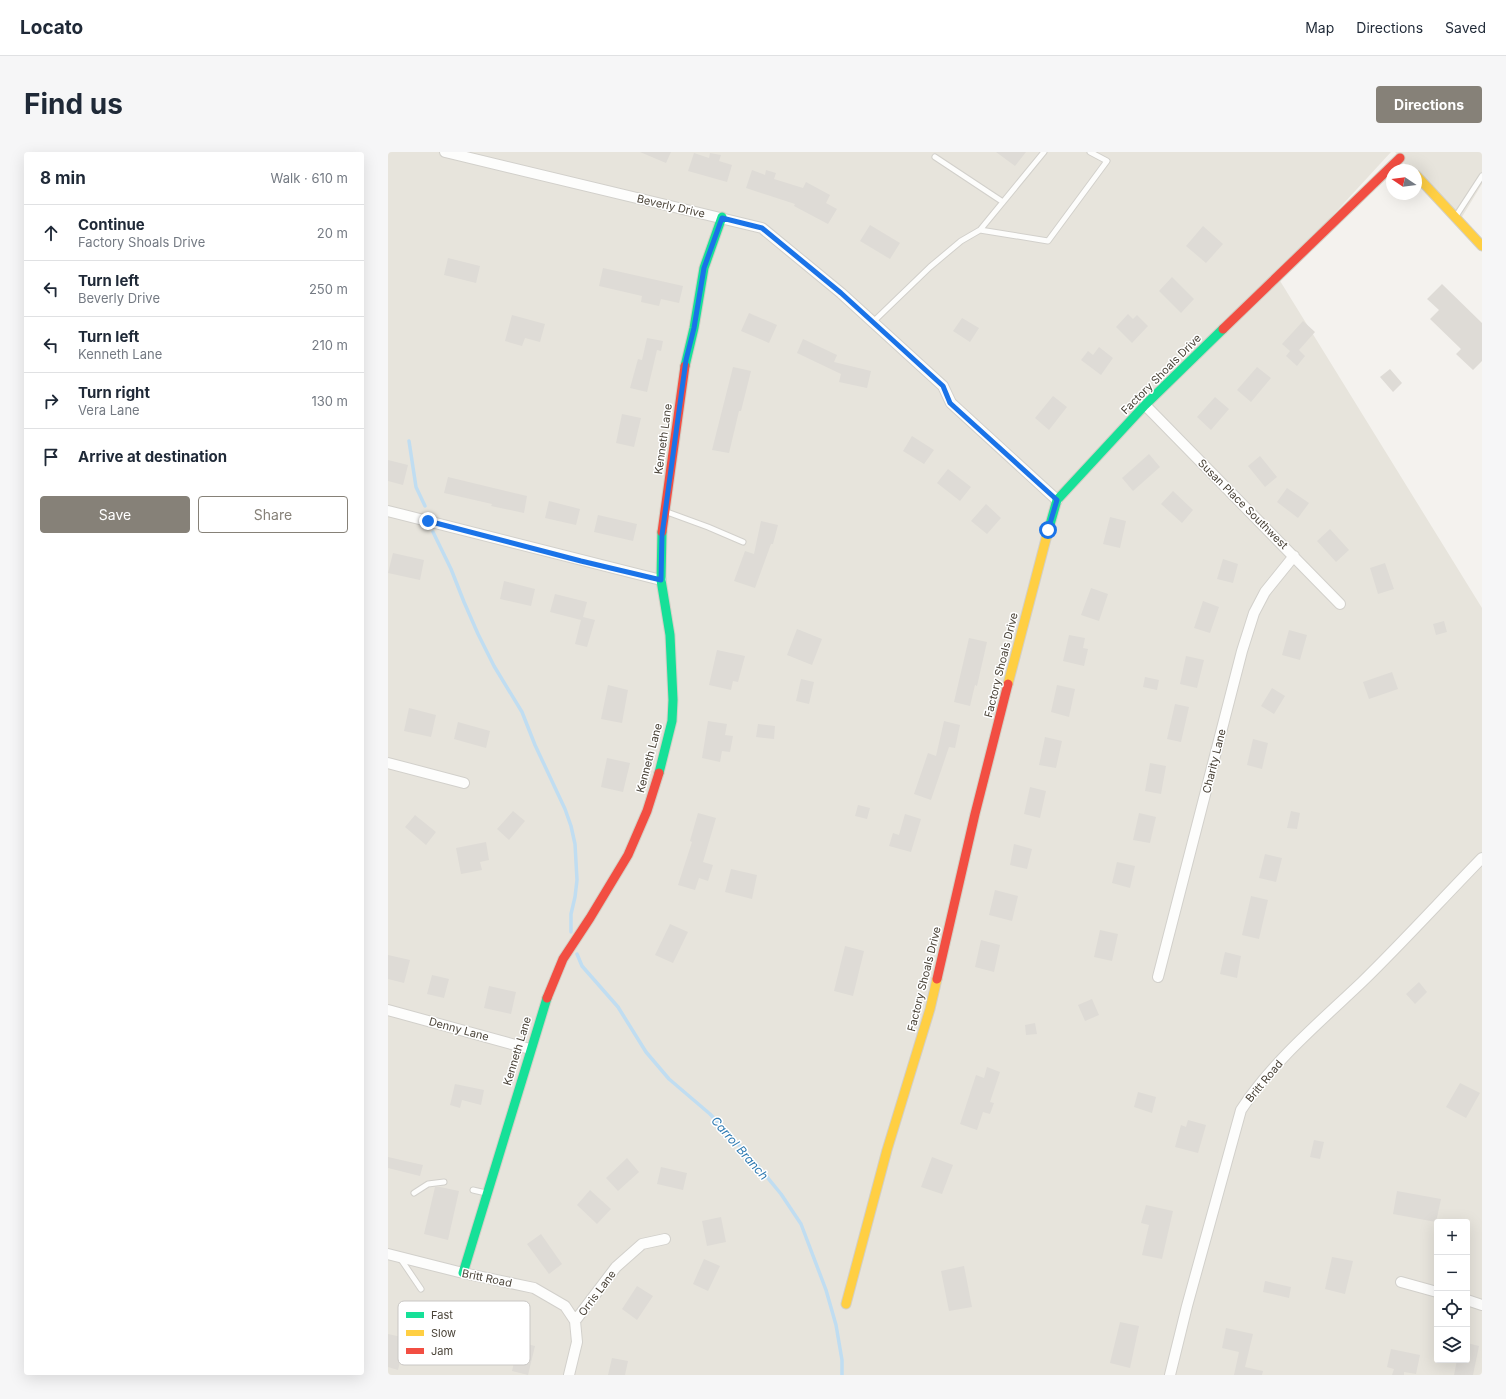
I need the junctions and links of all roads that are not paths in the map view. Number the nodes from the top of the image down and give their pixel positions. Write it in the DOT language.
graph roads {
  1 [pos="445,152"];
  2 [pos="1044,152"];
  3 [pos="1090,152"];
  4 [pos="1397,155"];
  5 [pos="936,157"];
  6 [pos="1406,164"];
  7 [pos="1482,176"];
  8 [pos="1422,181"];
  9 [pos="1003,202"];
  10 [pos="1455,217"];
  11 [pos="722,218"];
  12 [pos="980,230"];
  13 [pos="1482,246"];
  14 [pos="873,322"];
  15 [pos="1145,405"];
  16 [pos="1057,500"];
  17 [pos="388,511"];
  18 [pos="666,512"];
  19 [pos="743,542"];
  20 [pos="1294,556"];
  21 [pos="661,580"];
  22 [pos="1340,604"];
  23 [pos="388,763"];
  24 [pos="464,782"];
  25 [pos="1482,858"];
  26 [pos="1158,977"];
  27 [pos="388,1010"];
  28 [pos="530,1049"];
  29 [pos="444,1182"];
  30 [pos="473,1190"];
  31 [pos="414,1193"];
  32 [pos="487,1193"];
  33 [pos="665,1239"];
  34 [pos="388,1254"];
  35 [pos="400,1257"];
  36 [pos="463,1273"];
  37 [pos="1401,1282"];
  38 [pos="421,1290"];
  39 [pos="1434,1291"];
  40 [pos="1470,1301"];
  41 [pos="846,1304"];
  42 [pos="1482,1304"];
  43 [pos="575,1321"];
  44 [pos="569,1375"];
  45 [pos="1170,1375"];
  1 -- 11 [label="street, Beverly Drive"];
  2 -- 9 [label="lane"];
  3 -- 12 [label="lane"];
  4 -- 6 [label="street"];
  4 -- 15 [label="street, Factory Shoals Drive"];
  5 -- 9 [label="lane"];
  7 -- 10 [label="lane"];
  8 -- 10 [label="street"];
  9 -- 12 [label="lane"];
  10 -- 13 [label="street"];
  11 -- 14 [label="street, Beverly Drive"];
  11 -- 18 [label="street, Kenneth Lane"];
  12 -- 14 [label="lane"];
  14 -- 16 [label="street, Beverly Drive"];
  15 -- 16 [label="street, Factory Shoals Drive"];
  15 -- 20 [label="street, Susan Place Southwest"];
  16 -- 41 [label="street, Factory Shoals Drive"];
  17 -- 21 [label="street"];
  18 -- 19 [label="lane"];
  18 -- 21 [label="street, Kenneth Lane"];
  20 -- 22 [label="street, Susan Place Southwest"];
  20 -- 26 [label="street, Charity Lane"];
  21 -- 28 [label="street, Kenneth Lane"];
  23 -- 24 [label="street"];
  25 -- 45 [label="street, Britt Road"];
  27 -- 28 [label="street, Denny Lane"];
  28 -- 32 [label="street, Kenneth Lane"];
  29 -- 31 [label="lane"];
  30 -- 32 [label="lane"];
  32 -- 36 [label="street, Kenneth Lane"];
  33 -- 43 [label="street, Orris Lane"];
  34 -- 35 [label="street, Britt Road"];
  35 -- 36 [label="street, Britt Road"];
  35 -- 38 [label="lane"];
  36 -- 43 [label="street, Britt Road"];
  37 -- 39 [label="street"];
  40 -- 42 [label="street"];
  43 -- 44 [label="street, Orris Lane"];
}
